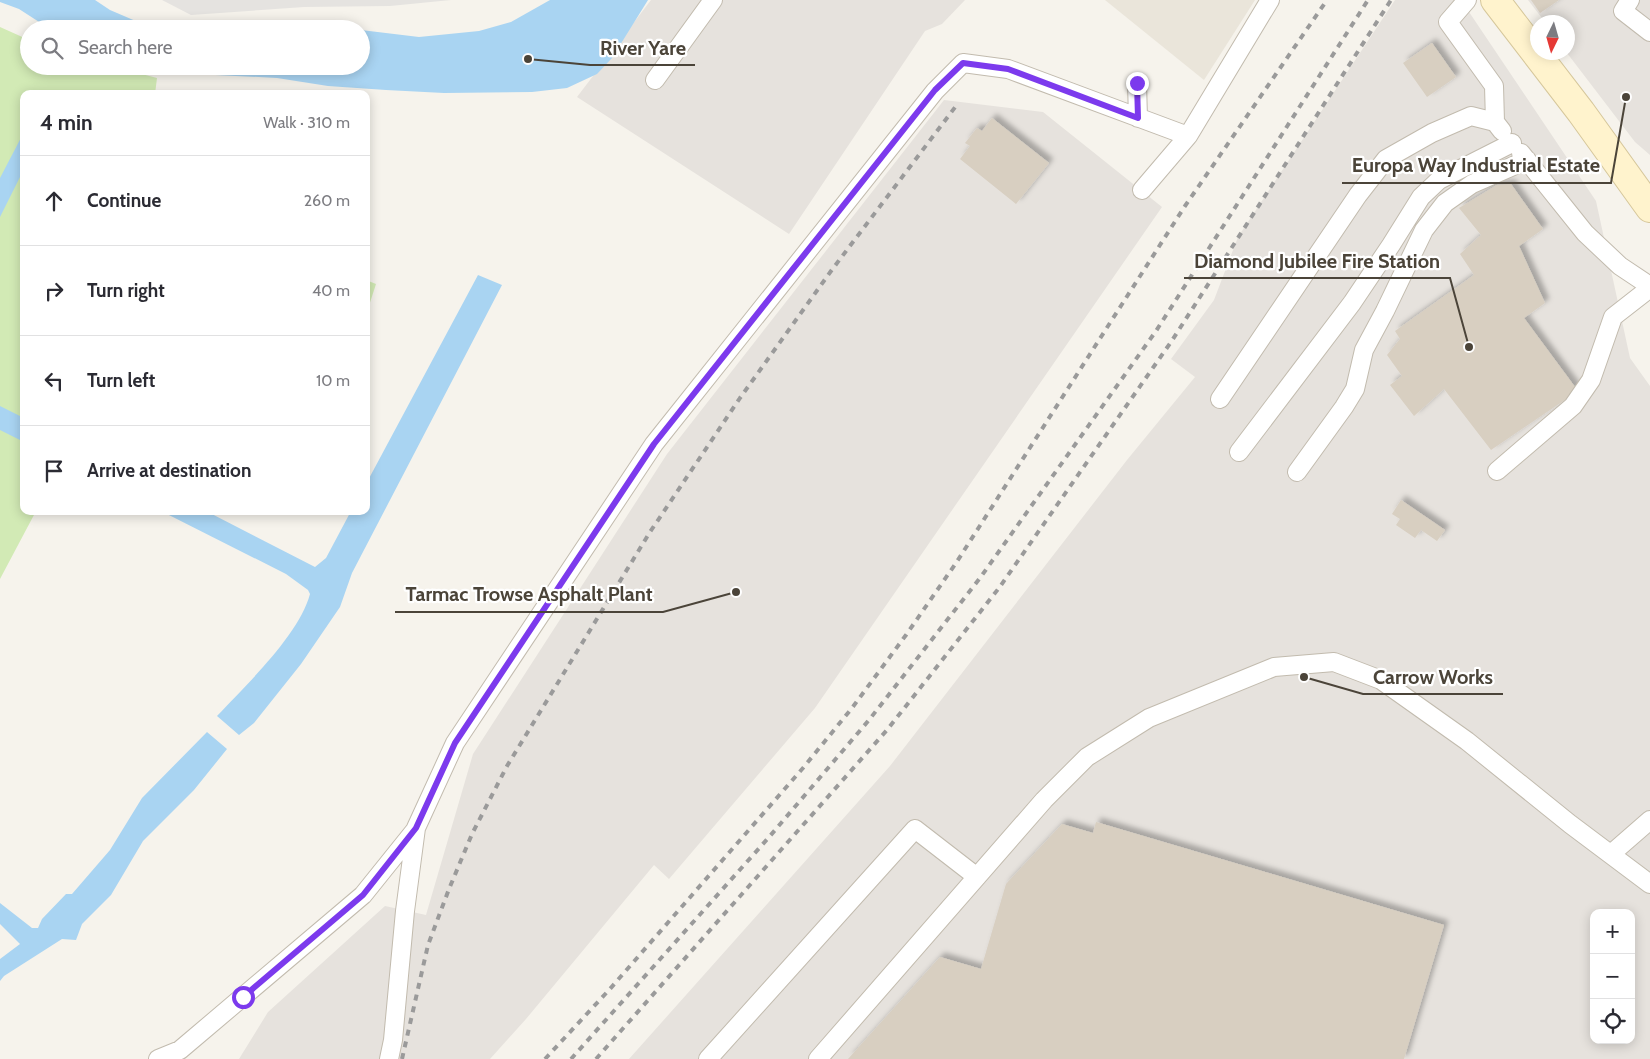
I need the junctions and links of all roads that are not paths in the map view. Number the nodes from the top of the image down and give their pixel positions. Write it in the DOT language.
graph roads {
  1 [pos="713,0"];
  2 [pos="1270,0"];
  3 [pos="1467,0"];
  4 [pos="1495,0"];
  5 [pos="1630,0"];
  6 [pos="1650,32"];
  7 [pos="655,80"];
  8 [pos="1137,83"];
  9 [pos="1138,118"];
  10 [pos="1495,122"];
  11 [pos="1188,136"];
  12 [pos="1512,142"];
  13 [pos="1527,160"];
  14 [pos="1142,190"];
  15 [pos="1650,208"];
  16 [pos="1650,287"];
  17 [pos="1220,399"];
  18 [pos="1239,452"];
  19 [pos="1497,471"];
  20 [pos="1297,472"];
  21 [pos="1650,820"];
  22 [pos="416,828"];
  23 [pos="1611,854"];
  24 [pos="977,877"];
  25 [pos="1650,884"];
  26 [pos="158,1059"];
  27 [pos="389,1059"];
  28 [pos="708,1059"];
  29 [pos="818,1059"];
  1 -- 7 [label="lane"];
  2 -- 11 [label="lane"];
  3 -- 10 [label="lane"];
  4 -- 15 [label="street"];
  5 -- 6 [label="lane"];
  8 -- 9 [label="lane"];
  9 -- 11 [label="lane"];
  9 -- 22 [label="lane"];
  10 -- 12 [label="lane"];
  10 -- 17 [label="lane"];
  11 -- 14 [label="lane"];
  12 -- 13 [label="lane"];
  12 -- 18 [label="lane"];
  13 -- 16 [label="lane"];
  13 -- 20 [label="lane"];
  16 -- 19 [label="lane"];
  21 -- 23 [label="lane"];
  22 -- 26 [label="lane"];
  22 -- 27 [label="lane"];
  23 -- 24 [label="lane"];
  23 -- 25 [label="lane"];
  24 -- 28 [label="lane"];
  24 -- 29 [label="lane"];
}
